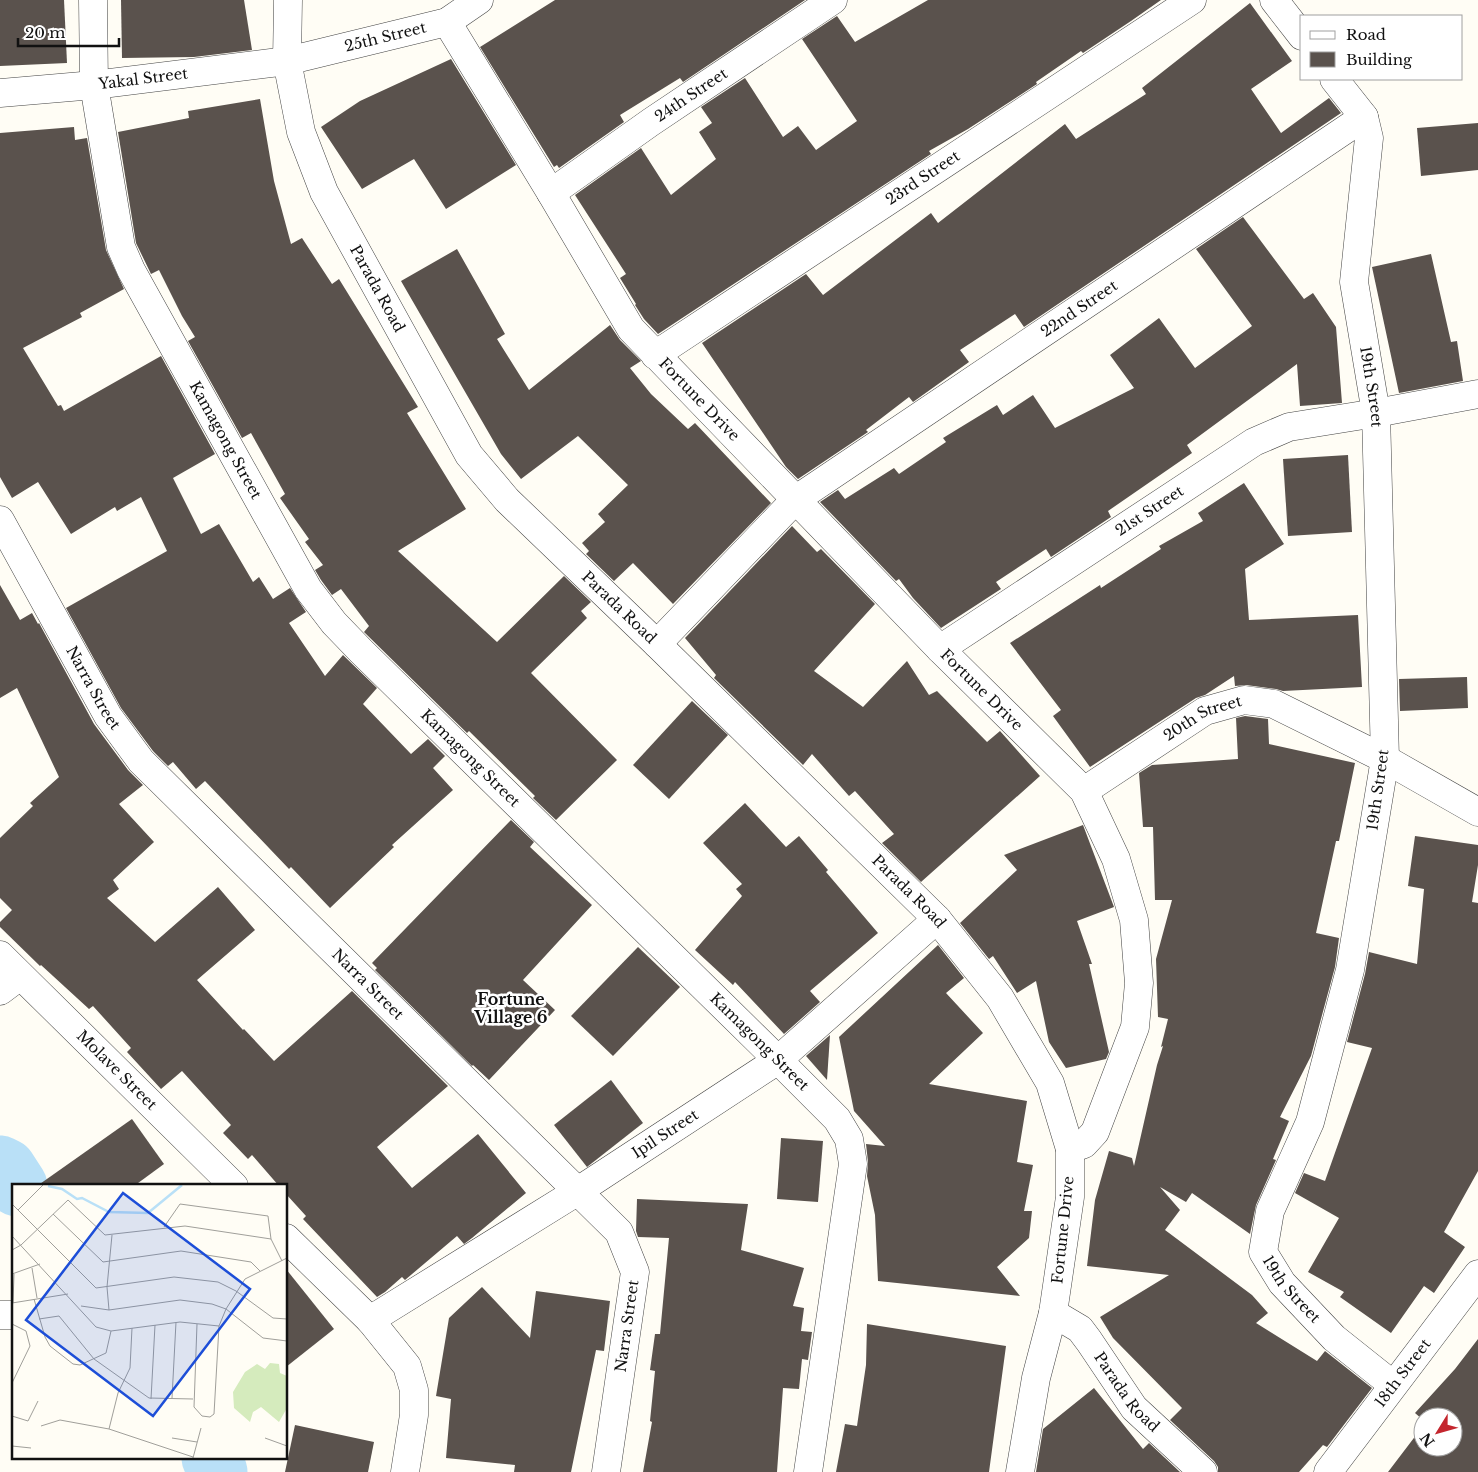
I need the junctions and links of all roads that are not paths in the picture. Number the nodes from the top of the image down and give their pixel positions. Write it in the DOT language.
graph roads {
  1 [pos="93,0"];
  2 [pos="288,0"];
  3 [pos="479,0"];
  4 [pos="833,0"];
  5 [pos="1192,0"];
  6 [pos="1274,0"];
  7 [pos="447,22"];
  8 [pos="1300,33"];
  9 [pos="287,61"];
  10 [pos="1335,80"];
  11 [pos="94,85"];
  12 [pos="0,93"];
  13 [pos="1364,117"];
  14 [pos="551,193"];
  15 [pos="654,356"];
  16 [pos="1478,394"];
  17 [pos="1376,413"];
  18 [pos="795,500"];
  19 [pos="0,520"];
  20 [pos="657,644"];
  21 [pos="940,649"];
  22 [pos="1385,759"];
  23 [pos="1084,791"];
  24 [pos="1478,812"];
  25 [pos="937,919"];
  26 [pos="0,955"];
  27 [pos="10,984"];
  28 [pos="778,1060"];
  29 [pos="1070,1149"];
  30 [pos="232,1184"];
  31 [pos="578,1191"];
  32 [pos="288,1240"];
  33 [pos="1478,1274"];
  34 [pos="1053,1313"];
  35 [pos="370,1320"];
  36 [pos="1392,1385"];
  37 [pos="405,1472"];
  38 [pos="606,1472"];
  39 [pos="808,1472"];
  40 [pos="1020,1472"];
  41 [pos="1203,1472"];
  42 [pos="1328,1472"];
  1 -- 11 [label="street, Kamagong Street"];
  2 -- 9 [label="street, Parada Road"];
  3 -- 7 [label="street, 25th Street"];
  4 -- 14 [label="street, 24th Street"];
  5 -- 15 [label="street, 23rd Street"];
  6 -- 8 [label="street"];
  7 -- 9 [label="street, 25th Street"];
  7 -- 14 [label="street, Fortune Drive"];
  9 -- 11 [label="street, Yakal Street"];
  9 -- 20 [label="street, Parada Road"];
  10 -- 13 [label="street, 19th Street"];
  11 -- 12 [label="street, Yakal Street"];
  11 -- 28 [label="street, Kamagong Street"];
  13 -- 17 [label="street, 19th Street"];
  13 -- 18 [label="street, 22nd Street"];
  14 -- 15 [label="street, Fortune Drive"];
  15 -- 18 [label="street, Fortune Drive"];
  16 -- 17 [label="street, 21st Street"];
  17 -- 21 [label="street, 21st Street"];
  17 -- 22 [label="street, 19th Street"];
  18 -- 20 [label="street, 22nd Street"];
  18 -- 21 [label="street, Fortune Drive"];
  19 -- 31 [label="street, Narra Street"];
  20 -- 25 [label="street, Parada Road"];
  21 -- 23 [label="street, Fortune Drive"];
  22 -- 23 [label="street, 20th Street"];
  22 -- 24 [label="street"];
  22 -- 36 [label="street, 19th Street"];
  23 -- 29 [label="street, Fortune Drive"];
  25 -- 28 [label="street, Ipil Street"];
  25 -- 29 [label="street, Parada Road"];
  26 -- 27 [label="street, Molave Street"];
  27 -- 30 [label="street, Molave Street"];
  28 -- 31 [label="street, Ipil Street"];
  28 -- 39 [label="street, Kamagong Street"];
  29 -- 34 [label="street, Fortune Drive"];
  31 -- 35 [label="street, Ipil Street"];
  31 -- 38 [label="street, Narra Street"];
  32 -- 35 [label="street"];
  33 -- 36 [label="street, 18th Street"];
  34 -- 40 [label="street, Fortune Drive"];
  34 -- 41 [label="street, Parada Road"];
  35 -- 37 [label="street"];
  36 -- 42 [label="street, 18th Street"];
}
